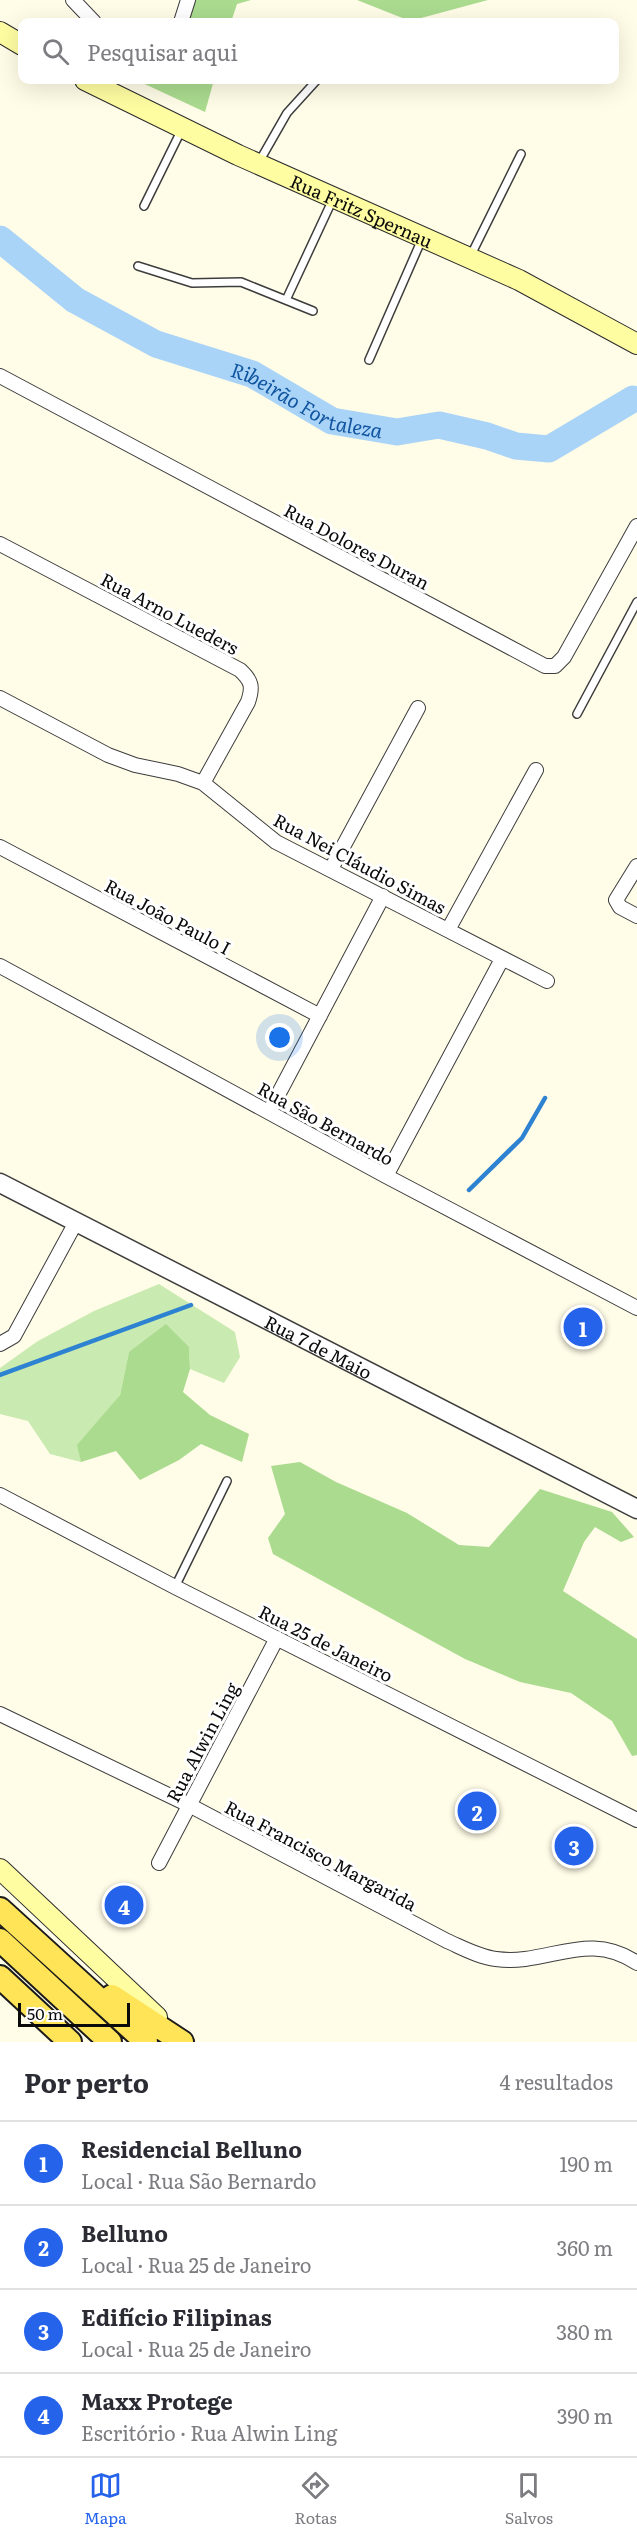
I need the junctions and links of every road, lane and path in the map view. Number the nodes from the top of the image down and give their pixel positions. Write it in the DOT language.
graph roads {
  1 [pos="73,0"];
  2 [pos="188,0"];
  3 [pos="90,18"];
  4 [pos="182,18"];
  5 [pos="0,32"];
  6 [pos="18,43"];
  7 [pos="93,84"];
  8 [pos="313,84"];
  9 [pos="183,128"];
  10 [pos="521,153"];
  11 [pos="258,164"];
  12 [pos="333,197"];
  13 [pos="144,206"];
  14 [pos="423,237"];
  15 [pos="470,258"];
  16 [pos="138,266"];
  17 [pos="286,300"];
  18 [pos="313,311"];
  19 [pos="637,344"];
  20 [pos="369,360"];
  21 [pos="0,376"];
  22 [pos="637,526"];
  23 [pos="0,544"];
  24 [pos="637,602"];
  25 [pos="0,698"];
  26 [pos="418,708"];
  27 [pos="577,714"];
  28 [pos="536,770"];
  29 [pos="202,783"];
  30 [pos="0,847"];
  31 [pos="637,866"];
  32 [pos="331,869"];
  33 [pos="383,896"];
  34 [pos="637,916"];
  35 [pos="448,930"];
  36 [pos="502,958"];
  37 [pos="0,966"];
  38 [pos="547,981"];
  39 [pos="320,1016"];
  40 [pos="269,1112"];
  41 [pos="386,1176"];
  42 [pos="0,1183"];
  43 [pos="76,1222"];
  44 [pos="637,1308"];
  45 [pos="0,1344"];
  46 [pos="227,1481"];
  47 [pos="0,1495"];
  48 [pos="637,1509"];
  49 [pos="175,1587"];
  50 [pos="276,1638"];
  51 [pos="0,1714"];
  52 [pos="189,1805"];
  53 [pos="637,1820"];
  54 [pos="159,1863"];
  55 [pos="0,1869"];
  56 [pos="0,1909"];
  57 [pos="0,1940"];
  58 [pos="53,1957"];
  59 [pos="637,1963"];
  60 [pos="0,1977"];
  61 [pos="69,2038"];
  62 [pos="110,2042"];
  63 [pos="146,2042"];
  64 [pos="182,2042"];
  1 -- 3 [label="street"];
  2 -- 4 [label="street"];
  5 -- 6 [label="main road"];
  7 -- 9 [label="main road, Rua Fritz Spernau"];
  8 -- 11 [label="lane"];
  9 -- 11 [label="main road, Rua Fritz Spernau"];
  9 -- 13 [label="lane"];
  10 -- 15 [label="lane"];
  11 -- 12 [label="main road, Rua Fritz Spernau"];
  12 -- 14 [label="main road, Rua Fritz Spernau"];
  12 -- 17 [label="lane"];
  14 -- 15 [label="main road, Rua Fritz Spernau"];
  14 -- 20 [label="lane"];
  15 -- 19 [label="main road, Rua Fritz Spernau"];
  16 -- 17 [label="lane"];
  17 -- 18 [label="lane"];
  21 -- 22 [label="street, Rua Dolores Duran"];
  23 -- 29 [label="street, Rua Arno Lueders"];
  24 -- 27 [label="lane"];
  25 -- 29 [label="street, Rua Nei Cláudio Simas"];
  26 -- 32 [label="street"];
  28 -- 35 [label="street"];
  29 -- 32 [label="street, Rua Nei Cláudio Simas"];
  30 -- 39 [label="street, Rua João Paulo I"];
  31 -- 34 [label="street"];
  32 -- 33 [label="street, Rua Nei Cláudio Simas"];
  33 -- 35 [label="street, Rua Nei Cláudio Simas"];
  33 -- 39 [label="street"];
  35 -- 36 [label="street, Rua Nei Cláudio Simas"];
  36 -- 38 [label="street, Rua Nei Cláudio Simas"];
  36 -- 41 [label="street"];
  37 -- 40 [label="street, Rua São Bernardo"];
  39 -- 40 [label="street"];
  40 -- 41 [label="street, Rua São Bernardo"];
  41 -- 44 [label="street, Rua São Bernardo"];
  42 -- 43 [label="street, Rua 7 de Maio"];
  43 -- 45 [label="street"];
  43 -- 48 [label="street, Rua 7 de Maio"];
  46 -- 49 [label="lane"];
  47 -- 49 [label="street, Rua 25 de Janeiro"];
  49 -- 50 [label="street, Rua 25 de Janeiro"];
  50 -- 52 [label="street, Rua Alwin Ling"];
  50 -- 53 [label="street, Rua 25 de Janeiro"];
  51 -- 52 [label="street, Rua Francisco Margarida"];
  52 -- 54 [label="street, Rua Alwin Ling"];
  52 -- 59 [label="street, Rua Francisco Margarida"];
  55 -- 64 [label="main road"];
  56 -- 58 [label="main road"];
  57 -- 62 [label="main road"];
  58 -- 63 [label="main road"];
  58 -- 64 [label="main road"];
  60 -- 61 [label="main road"];
}
